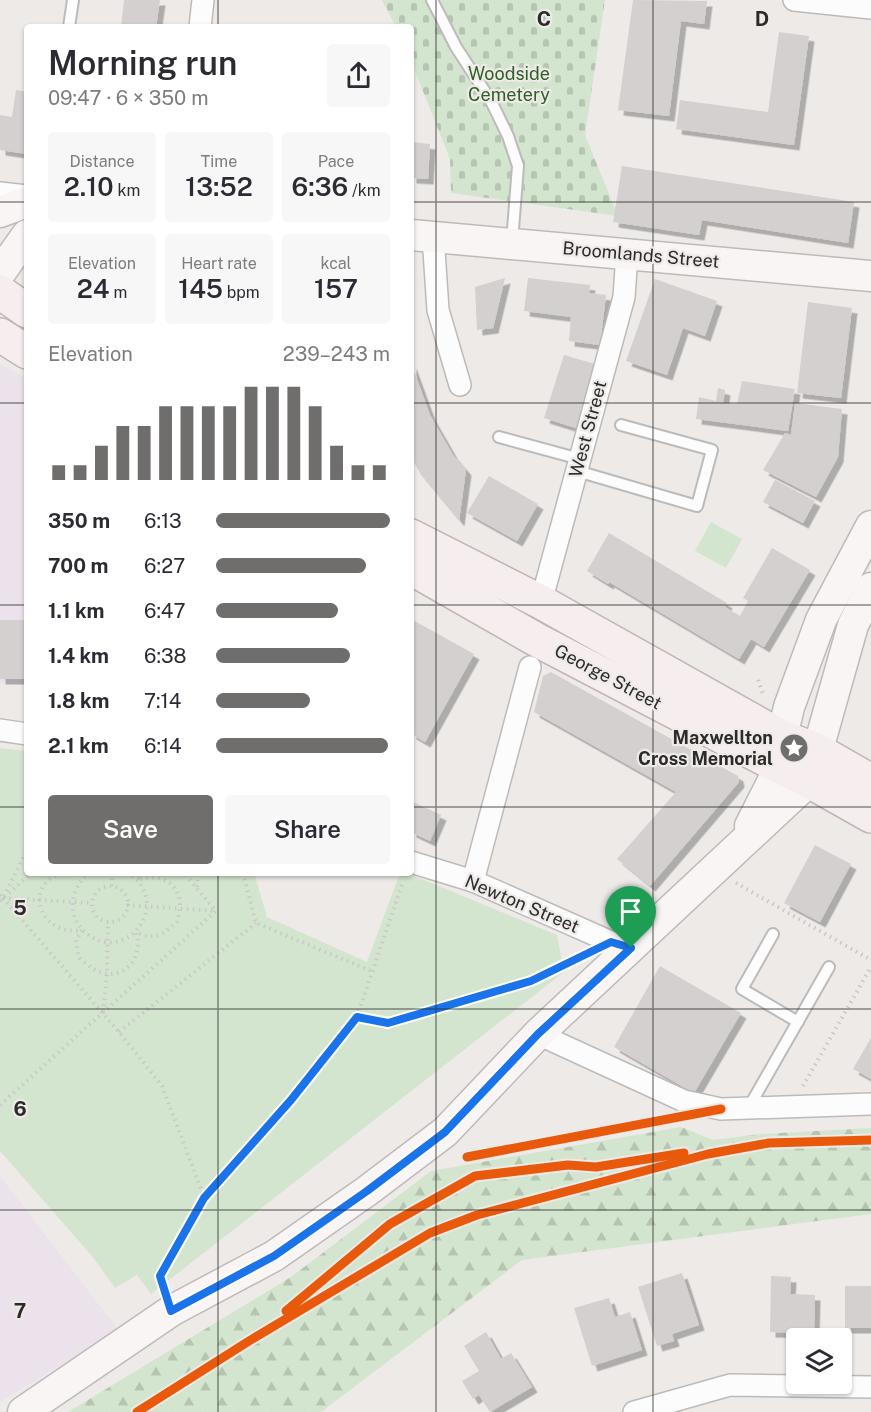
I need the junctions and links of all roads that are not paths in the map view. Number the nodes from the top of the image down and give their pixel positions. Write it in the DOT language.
graph roads {
  1 [pos="73,0"];
  2 [pos="203,0"];
  3 [pos="432,0"];
  4 [pos="794,0"];
  5 [pos="871,8"];
  6 [pos="69,24"];
  7 [pos="200,24"];
  8 [pos="0,193"];
  9 [pos="24,196"];
  10 [pos="24,203"];
  11 [pos="0,212"];
  12 [pos="422,235"];
  13 [pos="24,239"];
  14 [pos="512,242"];
  15 [pos="627,255"];
  16 [pos="0,273"];
  17 [pos="871,276"];
  18 [pos="0,292"];
  19 [pos="24,309"];
  20 [pos="0,334"];
  21 [pos="24,350"];
  22 [pos="460,386"];
  23 [pos="621,425"];
  24 [pos="499,437"];
  25 [pos="578,465"];
  26 [pos="871,526"];
  27 [pos="414,538"];
  28 [pos="414,570"];
  29 [pos="871,588"];
  30 [pos="541,602"];
  31 [pos="530,667"];
  32 [pos="0,730"];
  33 [pos="24,734"];
  34 [pos="781,752"];
  35 [pos="813,765"];
  36 [pos="871,781"];
  37 [pos="871,816"];
  38 [pos="741,845"];
  39 [pos="414,862"];
  40 [pos="473,881"];
  41 [pos="773,934"];
  42 [pos="621,945"];
  43 [pos="829,967"];
  44 [pos="798,1022"];
  45 [pos="538,1034"];
  46 [pos="871,1104"];
  47 [pos="749,1107"];
  48 [pos="871,1387"];
  49 [pos="23,1412"];
  50 [pos="633,1412"];
  1 -- 6 [label="lane"];
  2 -- 7 [label="street"];
  3 -- 14 [label="lane"];
  4 -- 5 [label="street"];
  8 -- 9 [label="street"];
  10 -- 11 [label="main road"];
  12 -- 14 [label="main road, Broomlands Street"];
  12 -- 22 [label="street"];
  13 -- 16 [label="main road"];
  14 -- 15 [label="main road, Broomlands Street"];
  15 -- 17 [label="main road, Broomlands Street"];
  15 -- 25 [label="street, West Street"];
  18 -- 19 [label="main road"];
  20 -- 21 [label="main road"];
  23 -- 25 [label="lane"];
  24 -- 25 [label="lane"];
  25 -- 30 [label="street, West Street"];
  26 -- 34 [label="main road"];
  27 -- 30 [label="main road, George Street"];
  28 -- 34 [label="main road, George Street"];
  29 -- 35 [label="main road"];
  30 -- 34 [label="main road, George Street"];
  31 -- 40 [label="street"];
  32 -- 33 [label="street"];
  34 -- 35 [label="main road, George Street"];
  34 -- 38 [label="main road"];
  35 -- 36 [label="main road, George Street"];
  35 -- 37 [label="main road, George Street"];
  35 -- 38 [label="main road"];
  38 -- 42 [label="main road"];
  39 -- 40 [label="street, Newton Street"];
  40 -- 42 [label="street, Newton Street"];
  41 -- 44 [label="lane"];
  42 -- 45 [label="main road"];
  43 -- 44 [label="lane"];
  44 -- 47 [label="lane"];
  45 -- 47 [label="street"];
  45 -- 49 [label="main road"];
  46 -- 47 [label="street"];
  48 -- 50 [label="street"];
}
